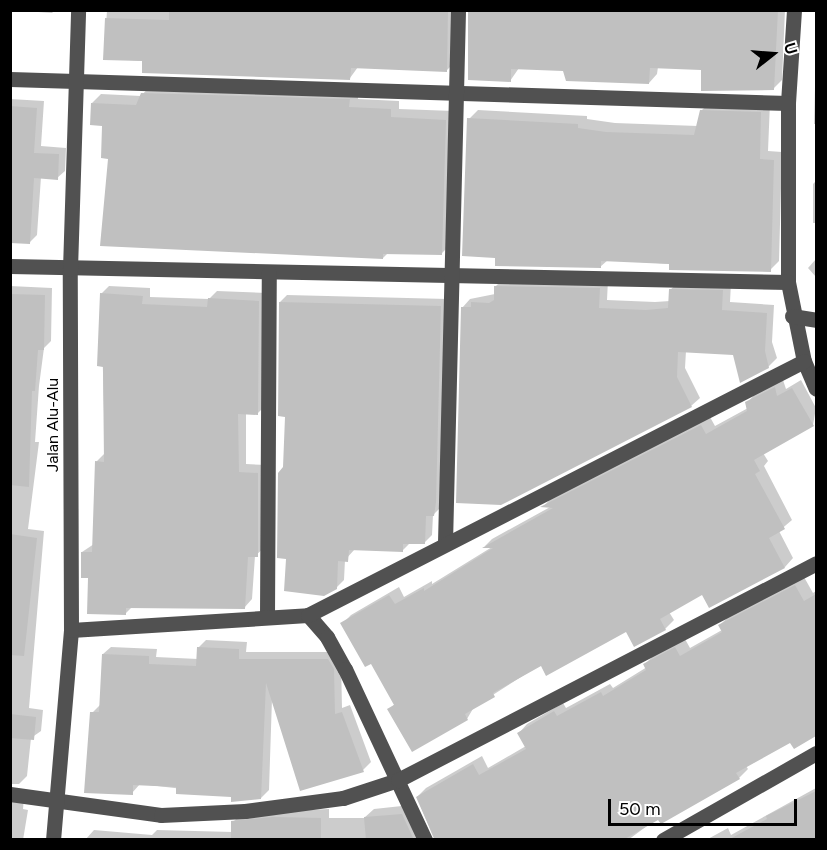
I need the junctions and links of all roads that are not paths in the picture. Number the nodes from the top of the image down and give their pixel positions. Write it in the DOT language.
graph roads {
  1 [pos="78,10"];
  2 [pos="458,10"];
  3 [pos="794,10"];
  4 [pos="10,79"];
  5 [pos="76,82"];
  6 [pos="453,93"];
  7 [pos="788,104"];
  8 [pos="10,266"];
  9 [pos="70,270"];
  10 [pos="269,273"];
  11 [pos="452,278"];
  12 [pos="788,282"];
  13 [pos="792,316"];
  14 [pos="816,320"];
  15 [pos="804,361"];
  16 [pos="816,389"];
  17 [pos="446,543"];
  18 [pos="816,563"];
  19 [pos="308,615"];
  20 [pos="267,617"];
  21 [pos="71,630"];
  22 [pos="816,753"];
  23 [pos="398,780"];
  24 [pos="10,794"];
  25 [pos="54,802"];
  26 [pos="53,840"];
  27 [pos="425,840"];
  28 [pos="663,840"];
  1 -- 5 [label="street, Jalan Alu-Alu"];
  2 -- 6 [label="street"];
  3 -- 7 [label="street"];
  4 -- 5 [label="street"];
  5 -- 6 [label="street"];
  5 -- 9 [label="street, Jalan Alu-Alu"];
  6 -- 7 [label="street"];
  6 -- 11 [label="street"];
  7 -- 12 [label="street"];
  8 -- 9 [label="street"];
  9 -- 10 [label="street"];
  9 -- 21 [label="street, Jalan Alu-Alu"];
  10 -- 11 [label="street"];
  10 -- 20 [label="street"];
  11 -- 12 [label="street"];
  11 -- 17 [label="street"];
  12 -- 13 [label="street"];
  13 -- 14 [label="street"];
  13 -- 15 [label="street"];
  15 -- 16 [label="street"];
  15 -- 17 [label="street"];
  17 -- 19 [label="street"];
  18 -- 23 [label="street"];
  19 -- 20 [label="street"];
  19 -- 23 [label="street"];
  20 -- 21 [label="street"];
  21 -- 25 [label="street, Jalan Alu-Alu"];
  22 -- 28 [label="street"];
  23 -- 25 [label="street"];
  23 -- 27 [label="street"];
  24 -- 25 [label="street"];
  25 -- 26 [label="street, Jalan Alu-Alu"];
}
